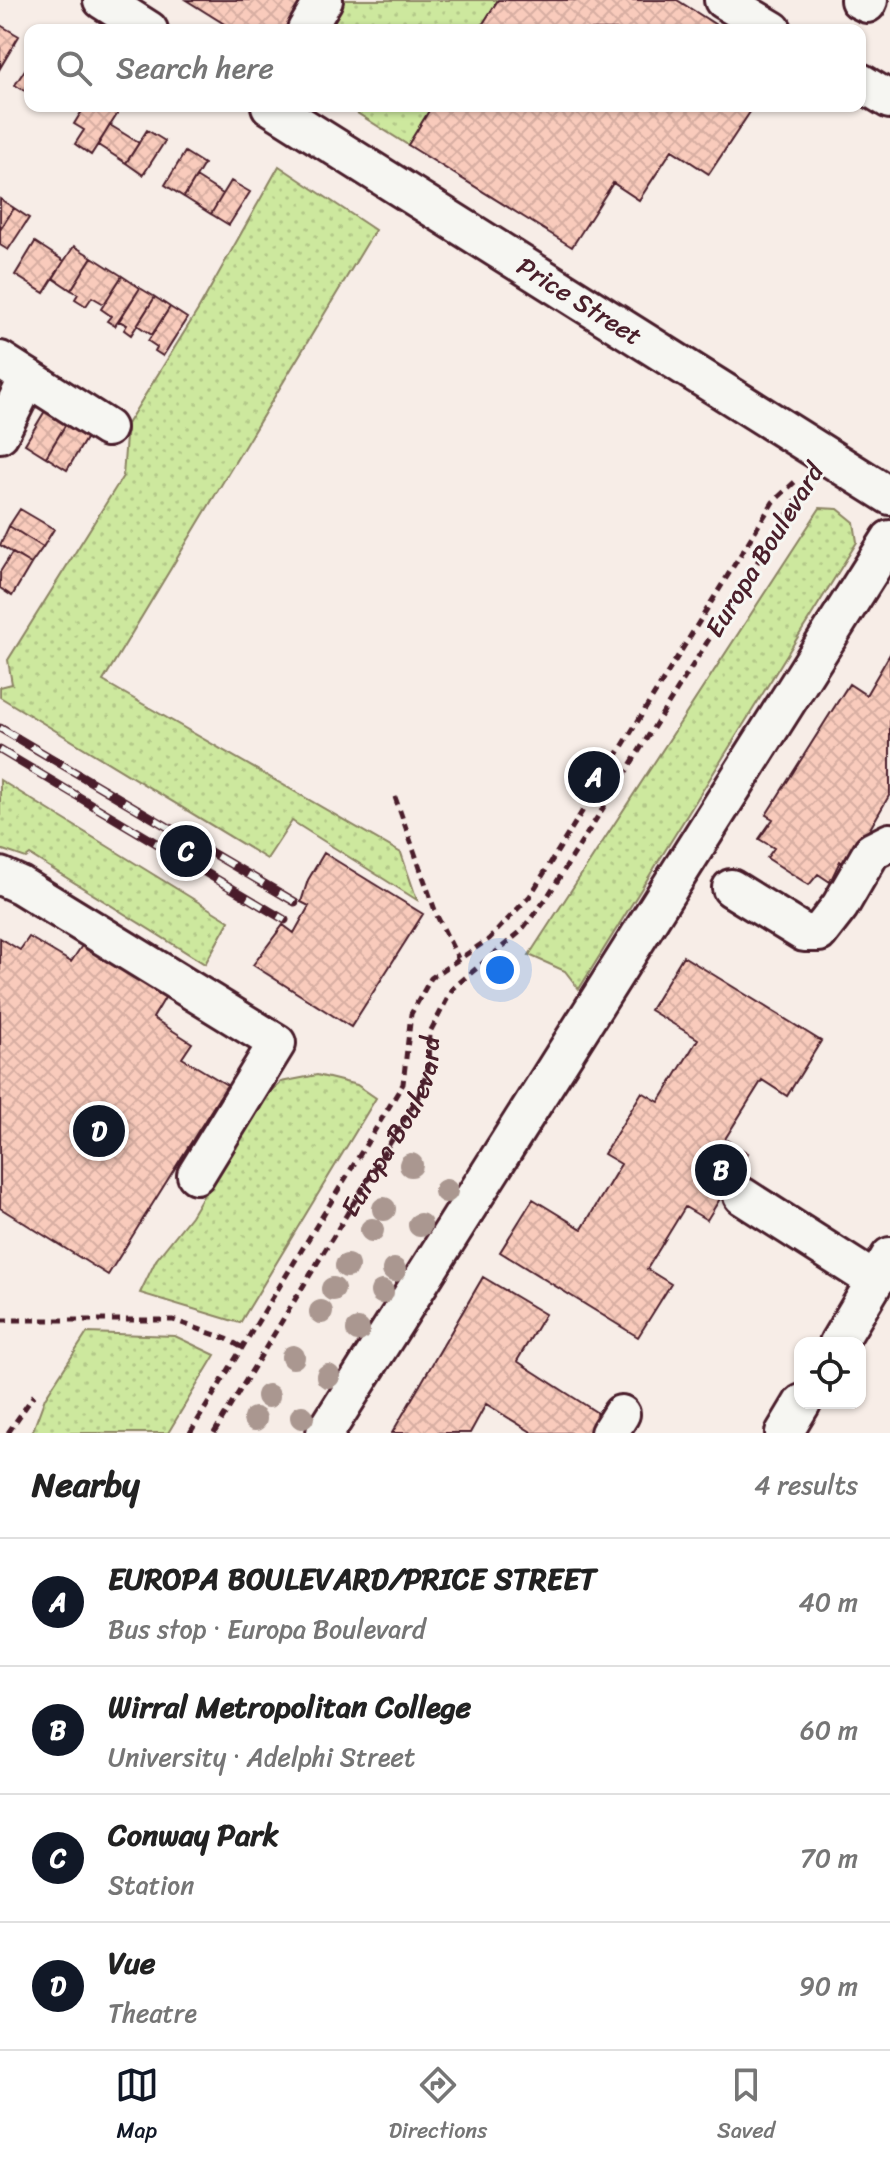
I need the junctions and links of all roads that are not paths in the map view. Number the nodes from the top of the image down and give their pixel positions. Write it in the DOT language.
graph roads {
  1 [pos="102,0"];
  2 [pos="324,0"];
  3 [pos="723,0"];
  4 [pos="859,0"];
  5 [pos="869,0"];
  6 [pos="140,24"];
  7 [pos="310,24"];
  8 [pos="763,24"];
  9 [pos="866,86"];
  10 [pos="890,100"];
  11 [pos="280,112"];
  12 [pos="14,369"];
  13 [pos="107,428"];
  14 [pos="0,434"];
  15 [pos="890,496"];
  16 [pos="890,539"];
  17 [pos="890,842"];
  18 [pos="0,876"];
  19 [pos="731,888"];
  20 [pos="196,1175"];
  21 [pos="742,1196"];
  22 [pos="882,1268"];
  23 [pos="842,1337"];
  24 [pos="798,1409"];
  25 [pos="325,1433"];
  26 [pos="784,1433"];
  1 -- 6 [label="street"];
  2 -- 7 [label="street"];
  3 -- 8 [label="street"];
  4 -- 5 [label="street"];
  9 -- 10 [label="street"];
  11 -- 15 [label="street, Price Street"];
  12 -- 13 [label="street"];
  12 -- 14 [label="street"];
  16 -- 25 [label="street"];
  17 -- 19 [label="street"];
  18 -- 20 [label="street"];
  21 -- 22 [label="street"];
  22 -- 23 [label="street"];
  24 -- 26 [label="street"];
}
